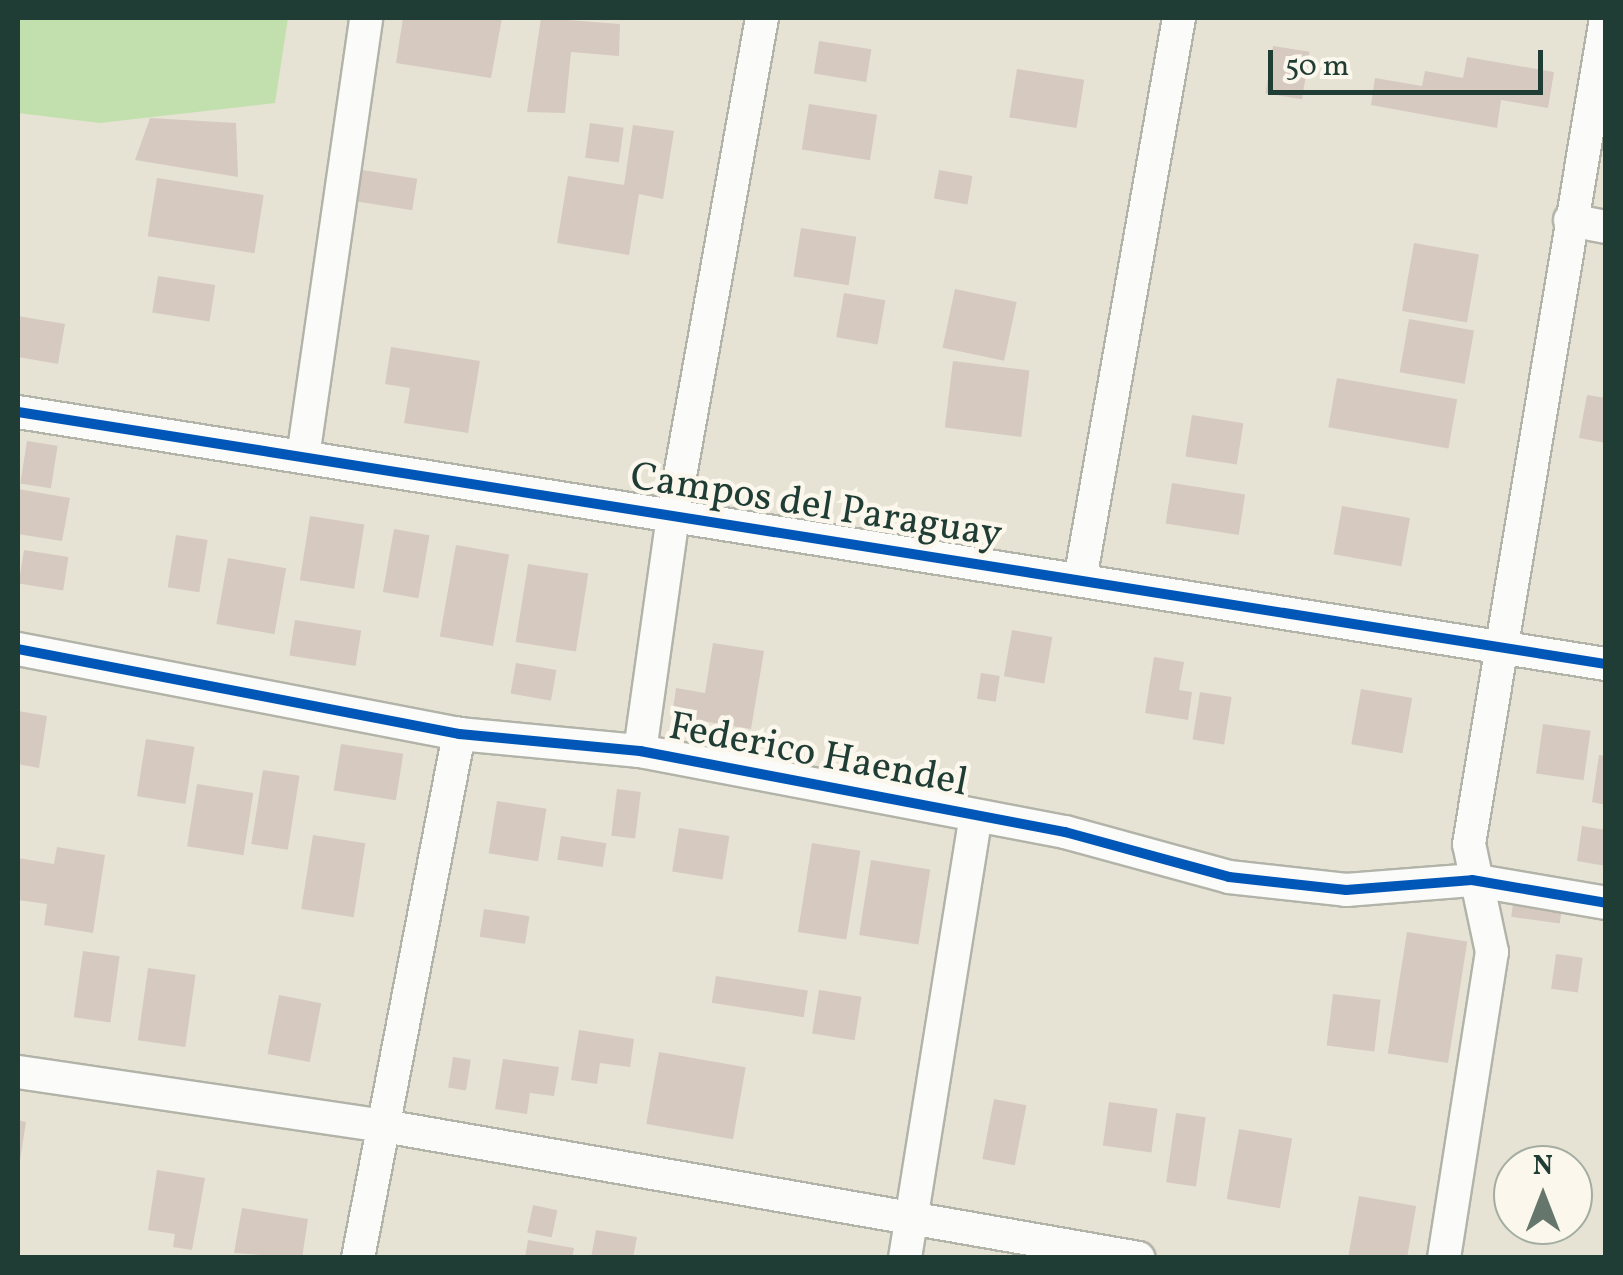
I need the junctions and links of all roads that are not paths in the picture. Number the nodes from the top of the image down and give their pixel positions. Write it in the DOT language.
graph roads {
  1 [pos="366,18"];
  2 [pos="762,18"];
  3 [pos="1179,18"];
  4 [pos="1606,18"];
  5 [pos="1570,220"];
  6 [pos="1606,226"];
  7 [pos="18,412"];
  8 [pos="303,456"];
  9 [pos="673,515"];
  10 [pos="1080,580"];
  11 [pos="1504,646"];
  12 [pos="18,649"];
  13 [pos="1606,664"];
  14 [pos="459,734"];
  15 [pos="640,752"];
  16 [pos="976,817"];
  17 [pos="1472,880"];
  18 [pos="1606,902"];
  19 [pos="18,1072"];
  20 [pos="384,1126"];
  21 [pos="911,1218"];
  22 [pos="358,1258"];
  23 [pos="905,1258"];
  24 [pos="1139,1258"];
  25 [pos="1444,1258"];
  1 -- 8 [label="street"];
  2 -- 9 [label="street"];
  3 -- 10 [label="street"];
  4 -- 5 [label="street"];
  5 -- 6 [label="street"];
  5 -- 11 [label="street"];
  7 -- 8 [label="street, Campos del Paraguay"];
  8 -- 9 [label="street, Campos del Paraguay"];
  9 -- 10 [label="street, Campos del Paraguay"];
  9 -- 15 [label="street"];
  10 -- 11 [label="street, Campos del Paraguay"];
  11 -- 13 [label="street, Campos del Paraguay"];
  11 -- 17 [label="street"];
  12 -- 14 [label="street, Federico Haendel"];
  14 -- 15 [label="street, Federico Haendel"];
  14 -- 20 [label="street"];
  15 -- 16 [label="street, Federico Haendel"];
  16 -- 17 [label="street, Federico Haendel"];
  16 -- 21 [label="street"];
  17 -- 18 [label="street, Federico Haendel"];
  17 -- 25 [label="street"];
  19 -- 20 [label="street"];
  20 -- 21 [label="street"];
  20 -- 22 [label="street"];
  21 -- 23 [label="street"];
  21 -- 24 [label="street"];
}
